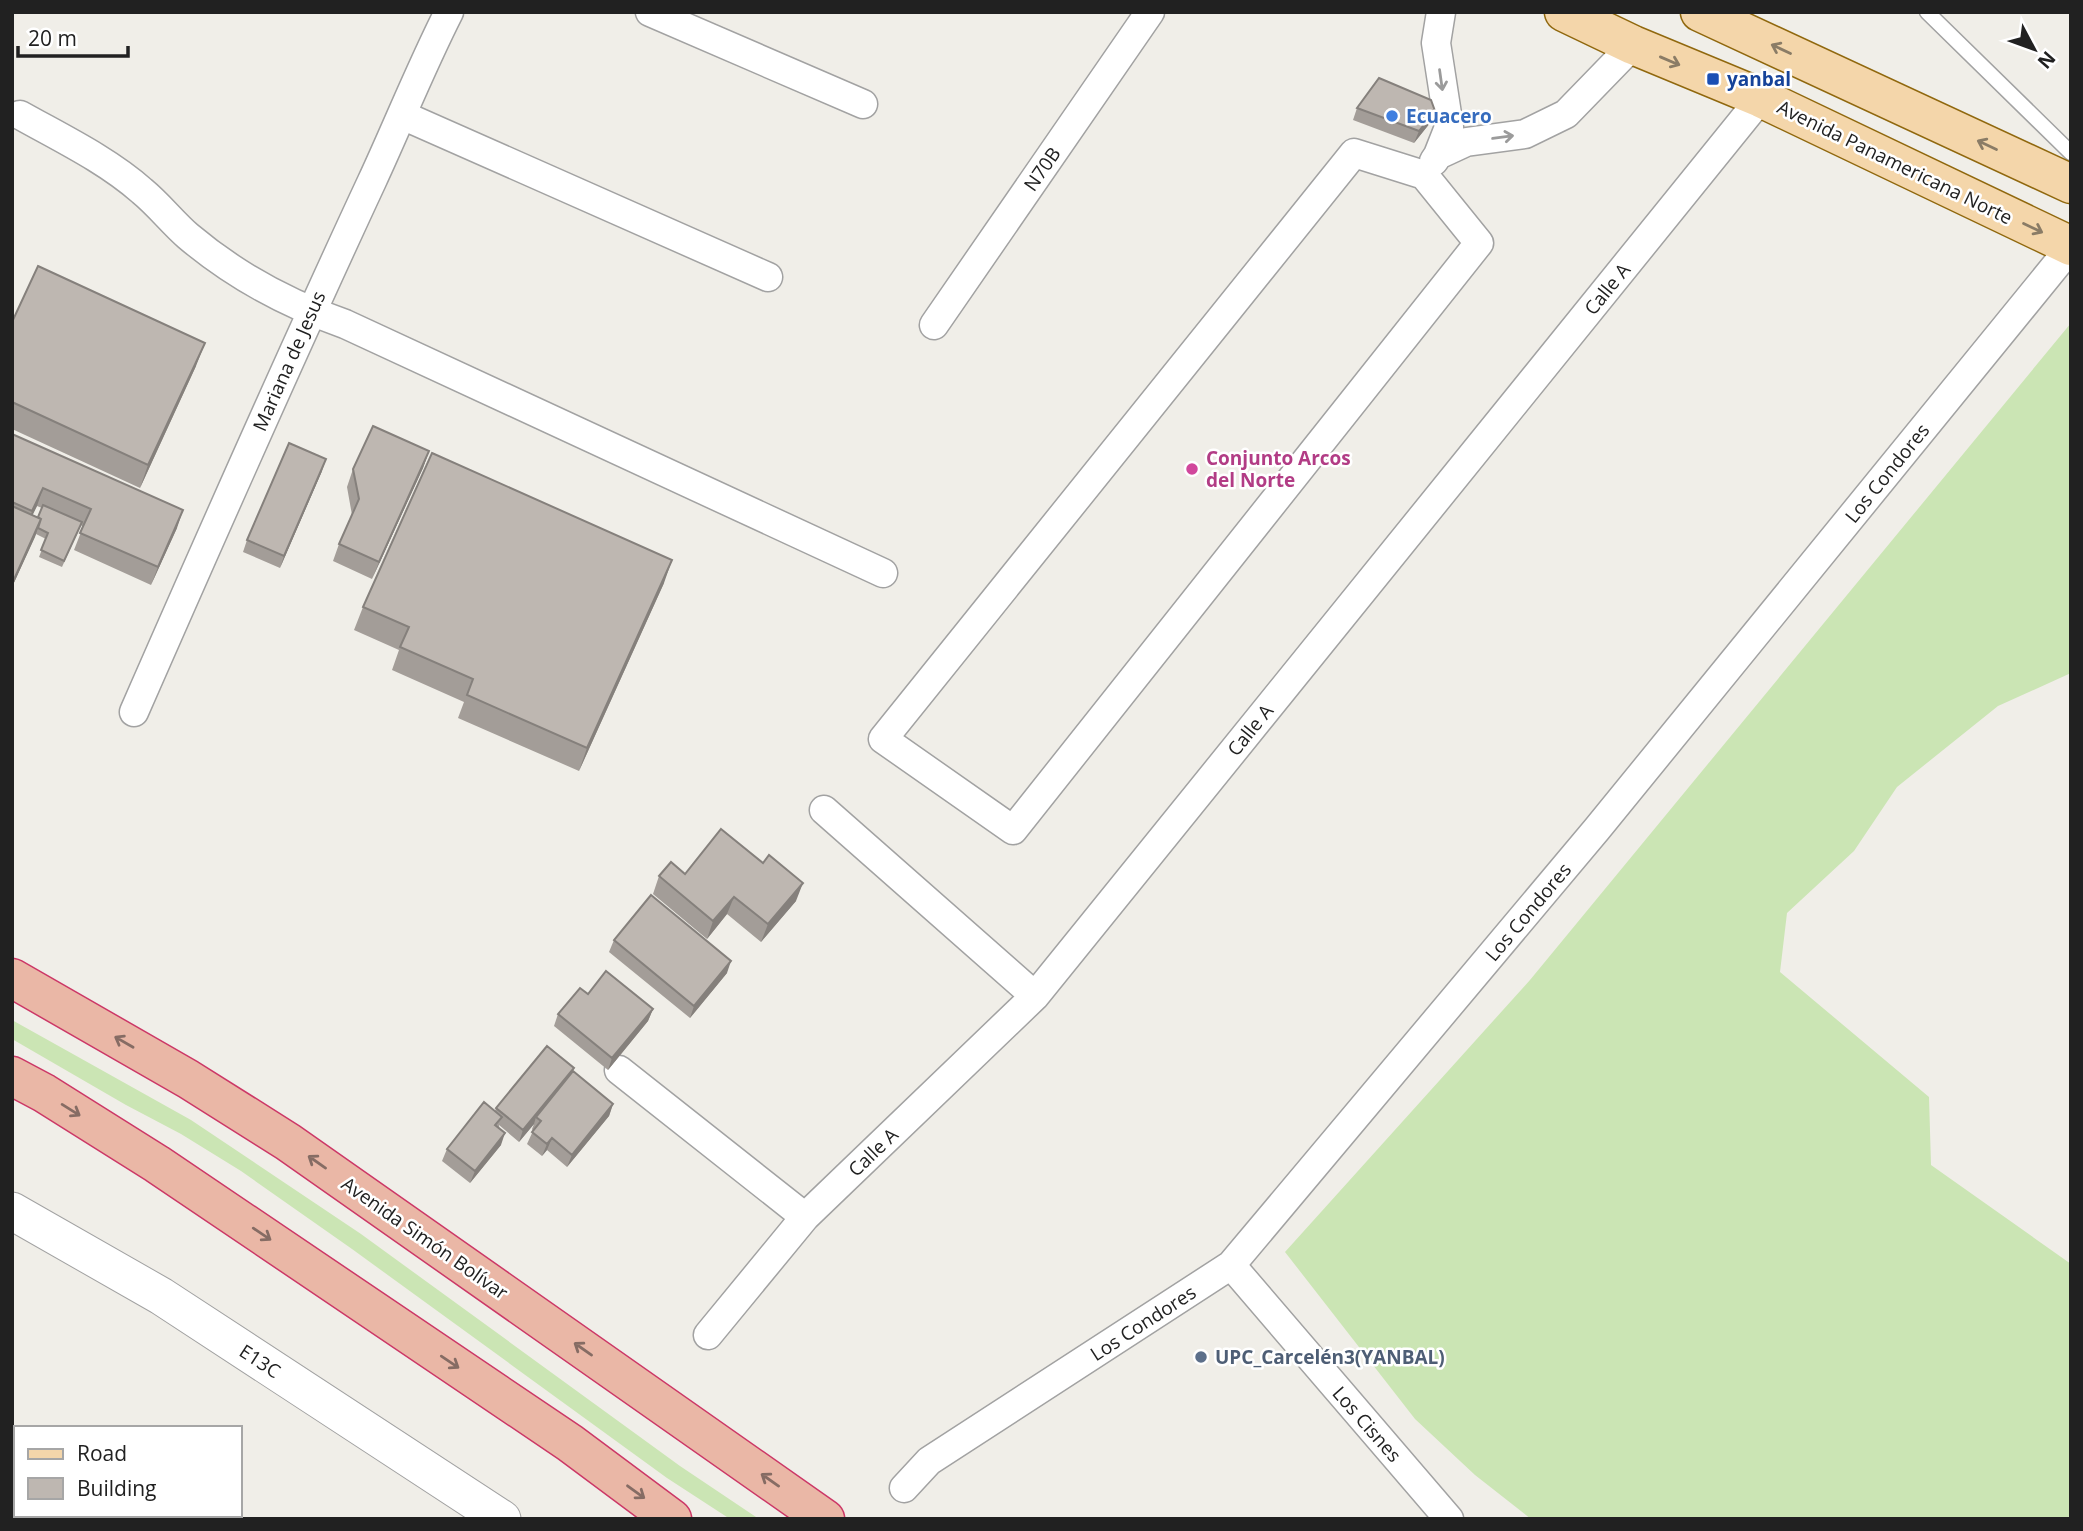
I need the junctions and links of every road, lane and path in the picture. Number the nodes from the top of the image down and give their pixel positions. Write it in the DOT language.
graph roads {
  1 [pos="449,12"];
  2 [pos="650,12"];
  3 [pos="1150,12"];
  4 [pos="1441,12"];
  5 [pos="1564,12"];
  6 [pos="1700,12"];
  7 [pos="1927,12"];
  8 [pos="1633,45"];
  9 [pos="1762,98"];
  10 [pos="863,104"];
  11 [pos="20,115"];
  12 [pos="402,115"];
  13 [pos="2071,153"];
  14 [pos="1431,165"];
  15 [pos="2071,184"];
  16 [pos="2071,246"];
  17 [pos="768,277"];
  18 [pos="311,312"];
  19 [pos="934,325"];
  20 [pos="883,573"];
  21 [pos="134,712"];
  22 [pos="824,810"];
  23 [pos="12,978"];
  24 [pos="1035,996"];
  25 [pos="619,1070"];
  26 [pos="12,1076"];
  27 [pos="12,1211"];
  28 [pos="805,1217"];
  29 [pos="1231,1265"];
  30 [pos="708,1335"];
  31 [pos="904,1488"];
  32 [pos="502,1519"];
  33 [pos="672,1519"];
  34 [pos="825,1519"];
  35 [pos="1448,1519"];
  1 -- 12 [label="street, Mariana de Jesus"];
  2 -- 10 [label="street"];
  3 -- 19 [label="street, N70B"];
  4 -- 14 [label="street, one-way"];
  5 -- 8 [label="main road, Avenida Panamericana Norte"];
  15 -- 6 [label="main road, one-way"];
  7 -- 13 [label="lane"];
  8 -- 9 [label="main road, Avenida Panamericana Norte, one-way"];
  14 -- 8 [label="street, one-way"];
  9 -- 16 [label="main road, Avenida Panamericana Norte, one-way"];
  9 -- 24 [label="street, Calle A"];
  11 -- 18 [label="street"];
  12 -- 17 [label="street"];
  12 -- 18 [label="street, Mariana de Jesus"];
  14 -- 14 [label="street"];
  16 -- 29 [label="street, Los Condores"];
  18 -- 20 [label="street"];
  18 -- 21 [label="street, Mariana de Jesus"];
  22 -- 24 [label="street"];
  34 -- 23 [label="highway, Avenida Simón Bolívar, one-way"];
  24 -- 28 [label="street, Calle A"];
  25 -- 28 [label="street"];
  26 -- 33 [label="highway, one-way"];
  27 -- 32 [label="street, E13C"];
  28 -- 30 [label="street, Calle A"];
  29 -- 31 [label="street, Los Condores"];
  29 -- 35 [label="street, Los Cisnes"];
}
